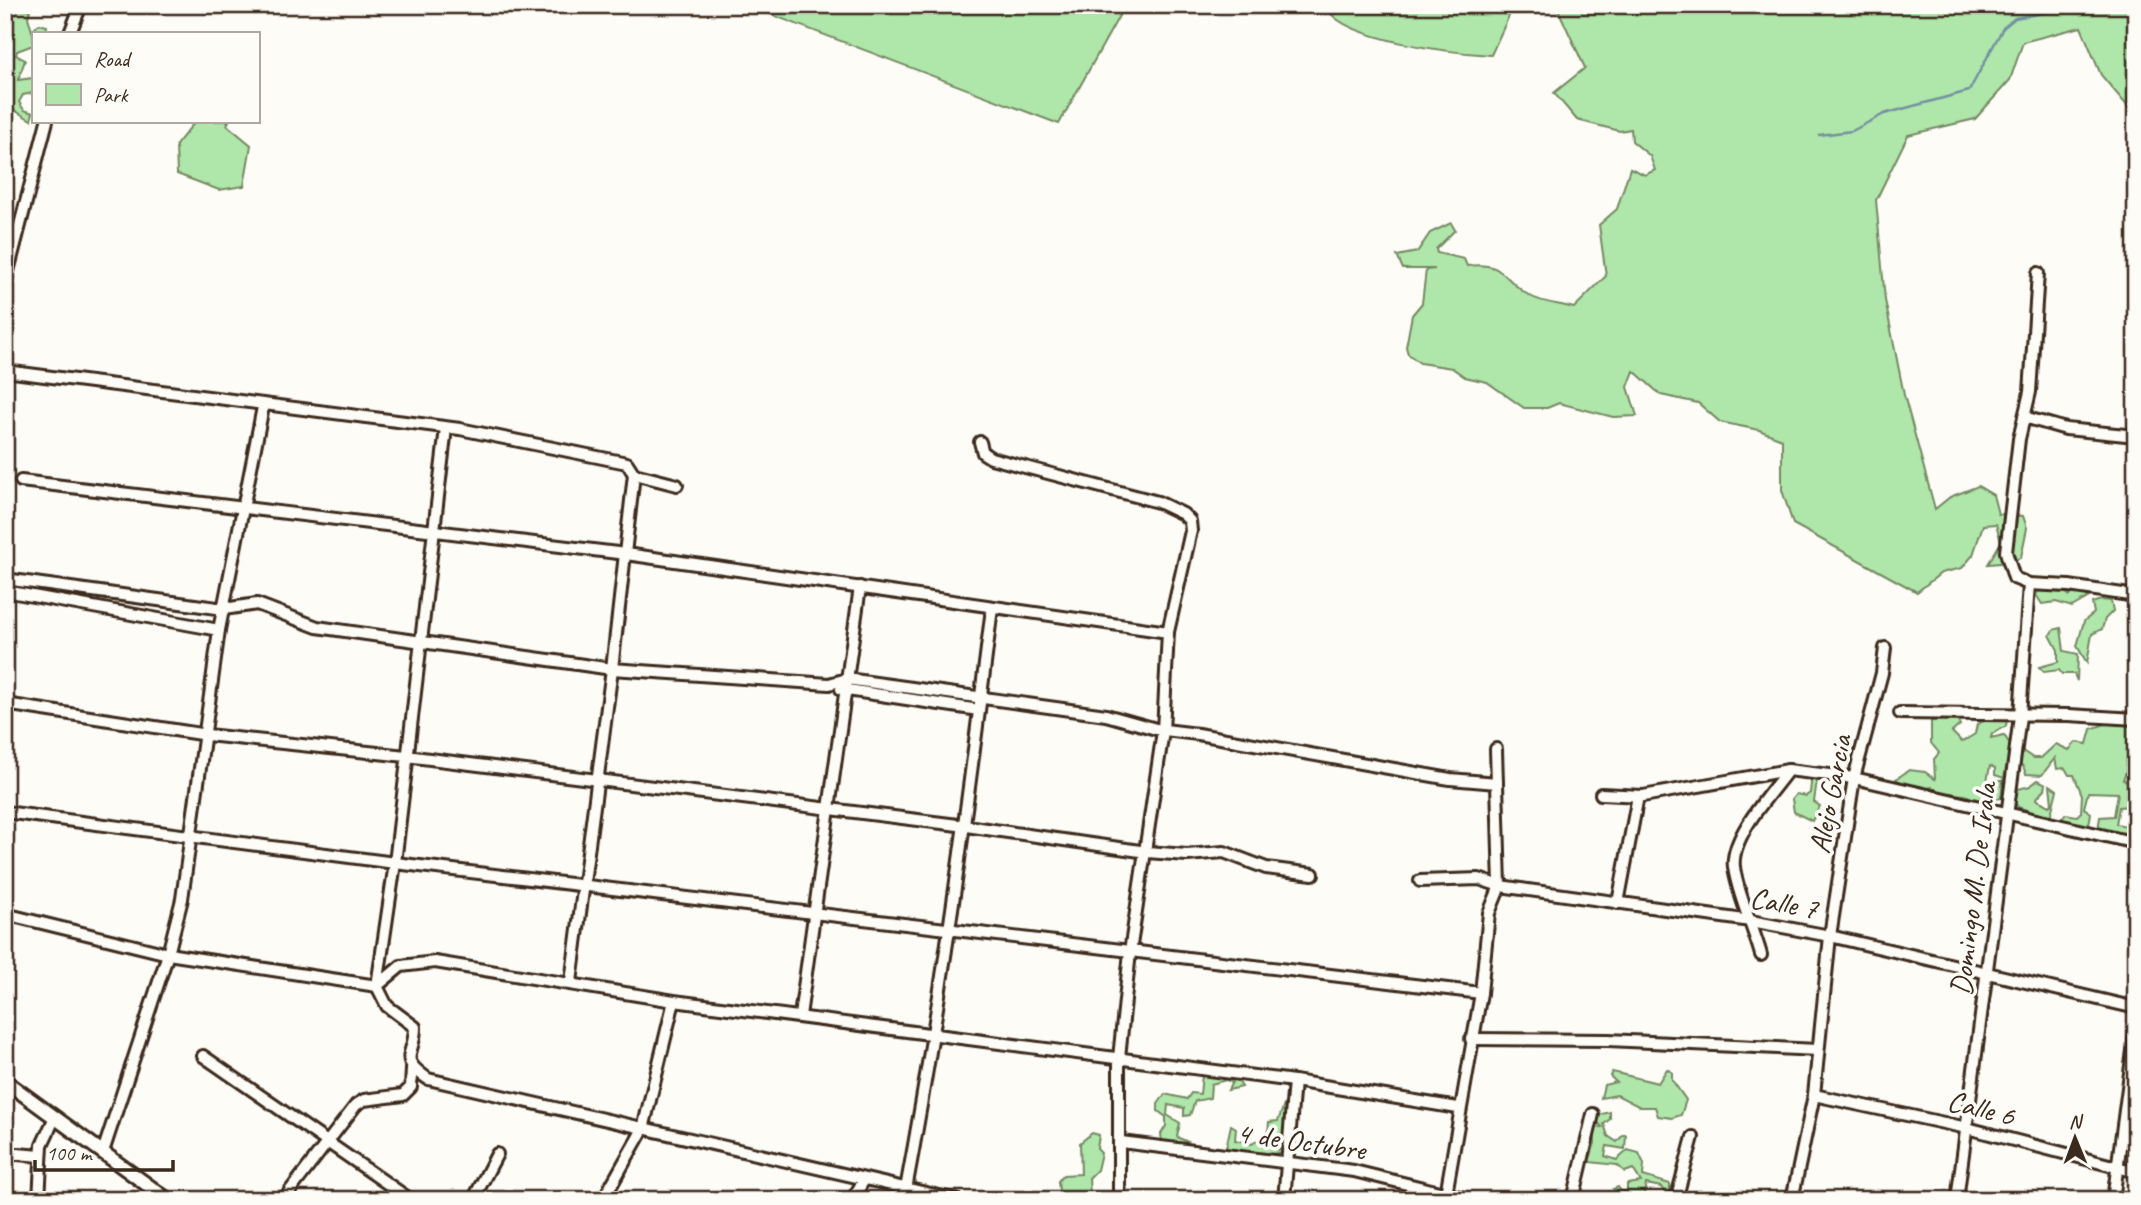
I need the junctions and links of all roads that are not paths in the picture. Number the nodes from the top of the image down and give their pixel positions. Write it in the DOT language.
graph roads {
  1 [pos="81,5"];
  2 [pos="70,32"];
  3 [pos="47,122"];
  4 [pos="2038,273"];
  5 [pos="5,283"];
  6 [pos="5,371"];
  7 [pos="264,407"];
  8 [pos="2024,417"];
  9 [pos="446,428"];
  10 [pos="2136,436"];
  11 [pos="980,442"];
  12 [pos="634,474"];
  13 [pos="21,481"];
  14 [pos="677,485"];
  15 [pos="244,509"];
  16 [pos="435,533"];
  17 [pos="626,554"];
  18 [pos="5,579"];
  19 [pos="2029,584"];
  20 [pos="860,587"];
  21 [pos="5,592"];
  22 [pos="2136,596"];
  23 [pos="992,608"];
  24 [pos="224,609"];
  25 [pos="219,630"];
  26 [pos="1168,632"];
  27 [pos="422,643"];
  28 [pos="1885,648"];
  29 [pos="612,669"];
  30 [pos="847,679"];
  31 [pos="829,684"];
  32 [pos="846,692"];
  33 [pos="981,698"];
  34 [pos="5,704"];
  35 [pos="979,710"];
  36 [pos="1900,713"];
  37 [pos="2020,716"];
  38 [pos="2136,719"];
  39 [pos="1163,731"];
  40 [pos="206,735"];
  41 [pos="1496,749"];
  42 [pos="406,756"];
  43 [pos="1787,770"];
  44 [pos="1854,778"];
  45 [pos="599,781"];
  46 [pos="1497,783"];
  47 [pos="1601,793"];
  48 [pos="1638,796"];
  49 [pos="828,810"];
  50 [pos="5,812"];
  51 [pos="2008,813"];
  52 [pos="966,826"];
  53 [pos="192,835"];
  54 [pos="2136,844"];
  55 [pos="1147,852"];
  56 [pos="395,863"];
  57 [pos="1313,874"];
  58 [pos="1420,881"];
  59 [pos="584,884"];
  60 [pos="1500,886"];
  61 [pos="1618,903"];
  62 [pos="5,914"];
  63 [pos="816,915"];
  64 [pos="1751,921"];
  65 [pos="950,929"];
  66 [pos="1830,936"];
  67 [pos="1130,952"];
  68 [pos="168,954"];
  69 [pos="1761,955"];
  70 [pos="1987,971"];
  71 [pos="571,982"];
  72 [pos="377,986"];
  73 [pos="1481,993"];
  74 [pos="674,1001"];
  75 [pos="2136,1008"];
  76 [pos="800,1016"];
  77 [pos="2136,1027"];
  78 [pos="934,1036"];
  79 [pos="1471,1039"];
  80 [pos="1818,1050"];
  81 [pos="203,1056"];
  82 [pos="1119,1058"];
  83 [pos="412,1069"];
  84 [pos="5,1081"];
  85 [pos="1294,1081"];
  86 [pos="1814,1095"];
  87 [pos="1458,1108"];
  88 [pos="1593,1114"];
  89 [pos="55,1117"];
  90 [pos="1967,1128"];
  91 [pos="643,1129"];
  92 [pos="1693,1138"];
  93 [pos="326,1141"];
  94 [pos="1121,1142"];
  95 [pos="5,1153"];
  96 [pos="103,1153"];
  97 [pos="497,1154"];
  98 [pos="41,1156"];
  99 [pos="1287,1162"];
  100 [pos="2117,1168"];
  101 [pos="2136,1172"];
  102 [pos="864,1180"];
  103 [pos="906,1189"];
  104 [pos="1445,1196"];
  105 [pos="39,1200"];
  106 [pos="169,1200"];
  107 [pos="283,1200"];
  108 [pos="411,1200"];
  109 [pos="473,1200"];
  110 [pos="603,1200"];
  111 [pos="852,1200"];
  112 [pos="957,1200"];
  113 [pos="1119,1200"];
  114 [pos="1284,1200"];
  115 [pos="1472,1200"];
  116 [pos="1573,1200"];
  117 [pos="1676,1200"];
  118 [pos="1792,1200"];
  119 [pos="1957,1200"];
  120 [pos="2113,1200"];
  1 -- 2 [label="street"];
  3 -- 5 [label="street"];
  4 -- 8 [label="street"];
  6 -- 7 [label="street"];
  7 -- 9 [label="street"];
  7 -- 15 [label="street"];
  8 -- 10 [label="street"];
  8 -- 19 [label="street"];
  9 -- 12 [label="street"];
  9 -- 16 [label="street"];
  11 -- 26 [label="street"];
  12 -- 14 [label="street"];
  12 -- 17 [label="street"];
  13 -- 15 [label="street"];
  15 -- 16 [label="street"];
  15 -- 24 [label="street"];
  16 -- 17 [label="street"];
  16 -- 27 [label="street"];
  17 -- 20 [label="street"];
  17 -- 29 [label="street"];
  18 -- 24 [label="street"];
  19 -- 22 [label="street"];
  19 -- 37 [label="street, Domingo M. De Irala"];
  20 -- 23 [label="street"];
  20 -- 30 [label="street"];
  21 -- 25 [label="street"];
  23 -- 26 [label="street"];
  23 -- 33 [label="street"];
  24 -- 25 [label="street"];
  24 -- 27 [label="street"];
  25 -- 40 [label="street"];
  26 -- 39 [label="street"];
  27 -- 29 [label="street"];
  27 -- 42 [label="street"];
  28 -- 44 [label="street, Alejo Garcia"];
  29 -- 31 [label="street"];
  29 -- 45 [label="street"];
  30 -- 31 [label="street"];
  30 -- 32 [label="street"];
  30 -- 33 [label="street"];
  31 -- 32 [label="street"];
  32 -- 35 [label="street"];
  32 -- 49 [label="street"];
  33 -- 35 [label="street"];
  33 -- 39 [label="street"];
  34 -- 40 [label="street"];
  35 -- 52 [label="street"];
  36 -- 37 [label="street"];
  37 -- 38 [label="street"];
  37 -- 51 [label="street, Domingo M. De Irala"];
  39 -- 46 [label="street"];
  39 -- 55 [label="street"];
  40 -- 42 [label="street"];
  40 -- 53 [label="street"];
  41 -- 46 [label="street"];
  42 -- 45 [label="street"];
  42 -- 56 [label="street"];
  43 -- 44 [label="street"];
  43 -- 48 [label="street"];
  43 -- 64 [label="street"];
  44 -- 51 [label="street"];
  44 -- 66 [label="street, Alejo Garcia"];
  45 -- 49 [label="street"];
  45 -- 59 [label="street"];
  46 -- 60 [label="street"];
  47 -- 48 [label="street"];
  48 -- 61 [label="street"];
  49 -- 52 [label="street"];
  49 -- 63 [label="street"];
  50 -- 53 [label="street"];
  51 -- 54 [label="street"];
  51 -- 70 [label="street, Domingo M. De Irala"];
  52 -- 55 [label="street"];
  52 -- 65 [label="street"];
  53 -- 56 [label="street"];
  53 -- 68 [label="street"];
  55 -- 57 [label="street"];
  55 -- 67 [label="street"];
  56 -- 59 [label="street"];
  56 -- 72 [label="street"];
  58 -- 60 [label="street, Calle 7"];
  59 -- 63 [label="street"];
  59 -- 71 [label="street"];
  60 -- 61 [label="street, Calle 7"];
  60 -- 73 [label="street"];
  61 -- 64 [label="street, Calle 7"];
  62 -- 68 [label="street"];
  63 -- 65 [label="street"];
  63 -- 76 [label="street"];
  64 -- 66 [label="street, Calle 7"];
  64 -- 69 [label="street"];
  65 -- 67 [label="street"];
  65 -- 78 [label="street"];
  66 -- 70 [label="street, Calle 7"];
  66 -- 80 [label="street, Alejo Garcia"];
  67 -- 73 [label="street"];
  67 -- 82 [label="street"];
  68 -- 72 [label="street"];
  68 -- 96 [label="street"];
  70 -- 75 [label="street, Calle 7"];
  70 -- 90 [label="street, Domingo M. De Irala"];
  71 -- 72 [label="street"];
  71 -- 74 [label="street"];
  72 -- 83 [label="street"];
  73 -- 79 [label="street"];
  74 -- 76 [label="street"];
  74 -- 91 [label="street"];
  76 -- 78 [label="street"];
  77 -- 100 [label="street"];
  78 -- 82 [label="street"];
  78 -- 103 [label="street"];
  79 -- 80 [label="street"];
  79 -- 87 [label="street"];
  80 -- 86 [label="street, Alejo Garcia"];
  81 -- 93 [label="street"];
  82 -- 85 [label="street"];
  82 -- 94 [label="street"];
  83 -- 91 [label="street"];
  83 -- 93 [label="street"];
  84 -- 89 [label="street"];
  85 -- 87 [label="street"];
  85 -- 99 [label="street"];
  86 -- 90 [label="street, Calle 6"];
  86 -- 118 [label="street, Alejo Garcia"];
  87 -- 104 [label="street"];
  88 -- 116 [label="street"];
  89 -- 96 [label="street"];
  89 -- 98 [label="street"];
  90 -- 100 [label="street, Calle 6"];
  90 -- 119 [label="street, Domingo M. De Irala"];
  91 -- 102 [label="street"];
  91 -- 110 [label="street"];
  92 -- 117 [label="street"];
  93 -- 107 [label="street"];
  93 -- 108 [label="street"];
  94 -- 99 [label="street, 4 de Octubre"];
  94 -- 113 [label="street"];
  95 -- 98 [label="street"];
  96 -- 106 [label="street"];
  97 -- 109 [label="street"];
  98 -- 105 [label="street"];
  99 -- 104 [label="street, 4 de Octubre"];
  99 -- 114 [label="street"];
  100 -- 101 [label="street, Calle 6"];
  100 -- 120 [label="street"];
  102 -- 103 [label="street"];
  102 -- 111 [label="street"];
  103 -- 112 [label="street"];
  104 -- 115 [label="street, 4 de Octubre"];
}
